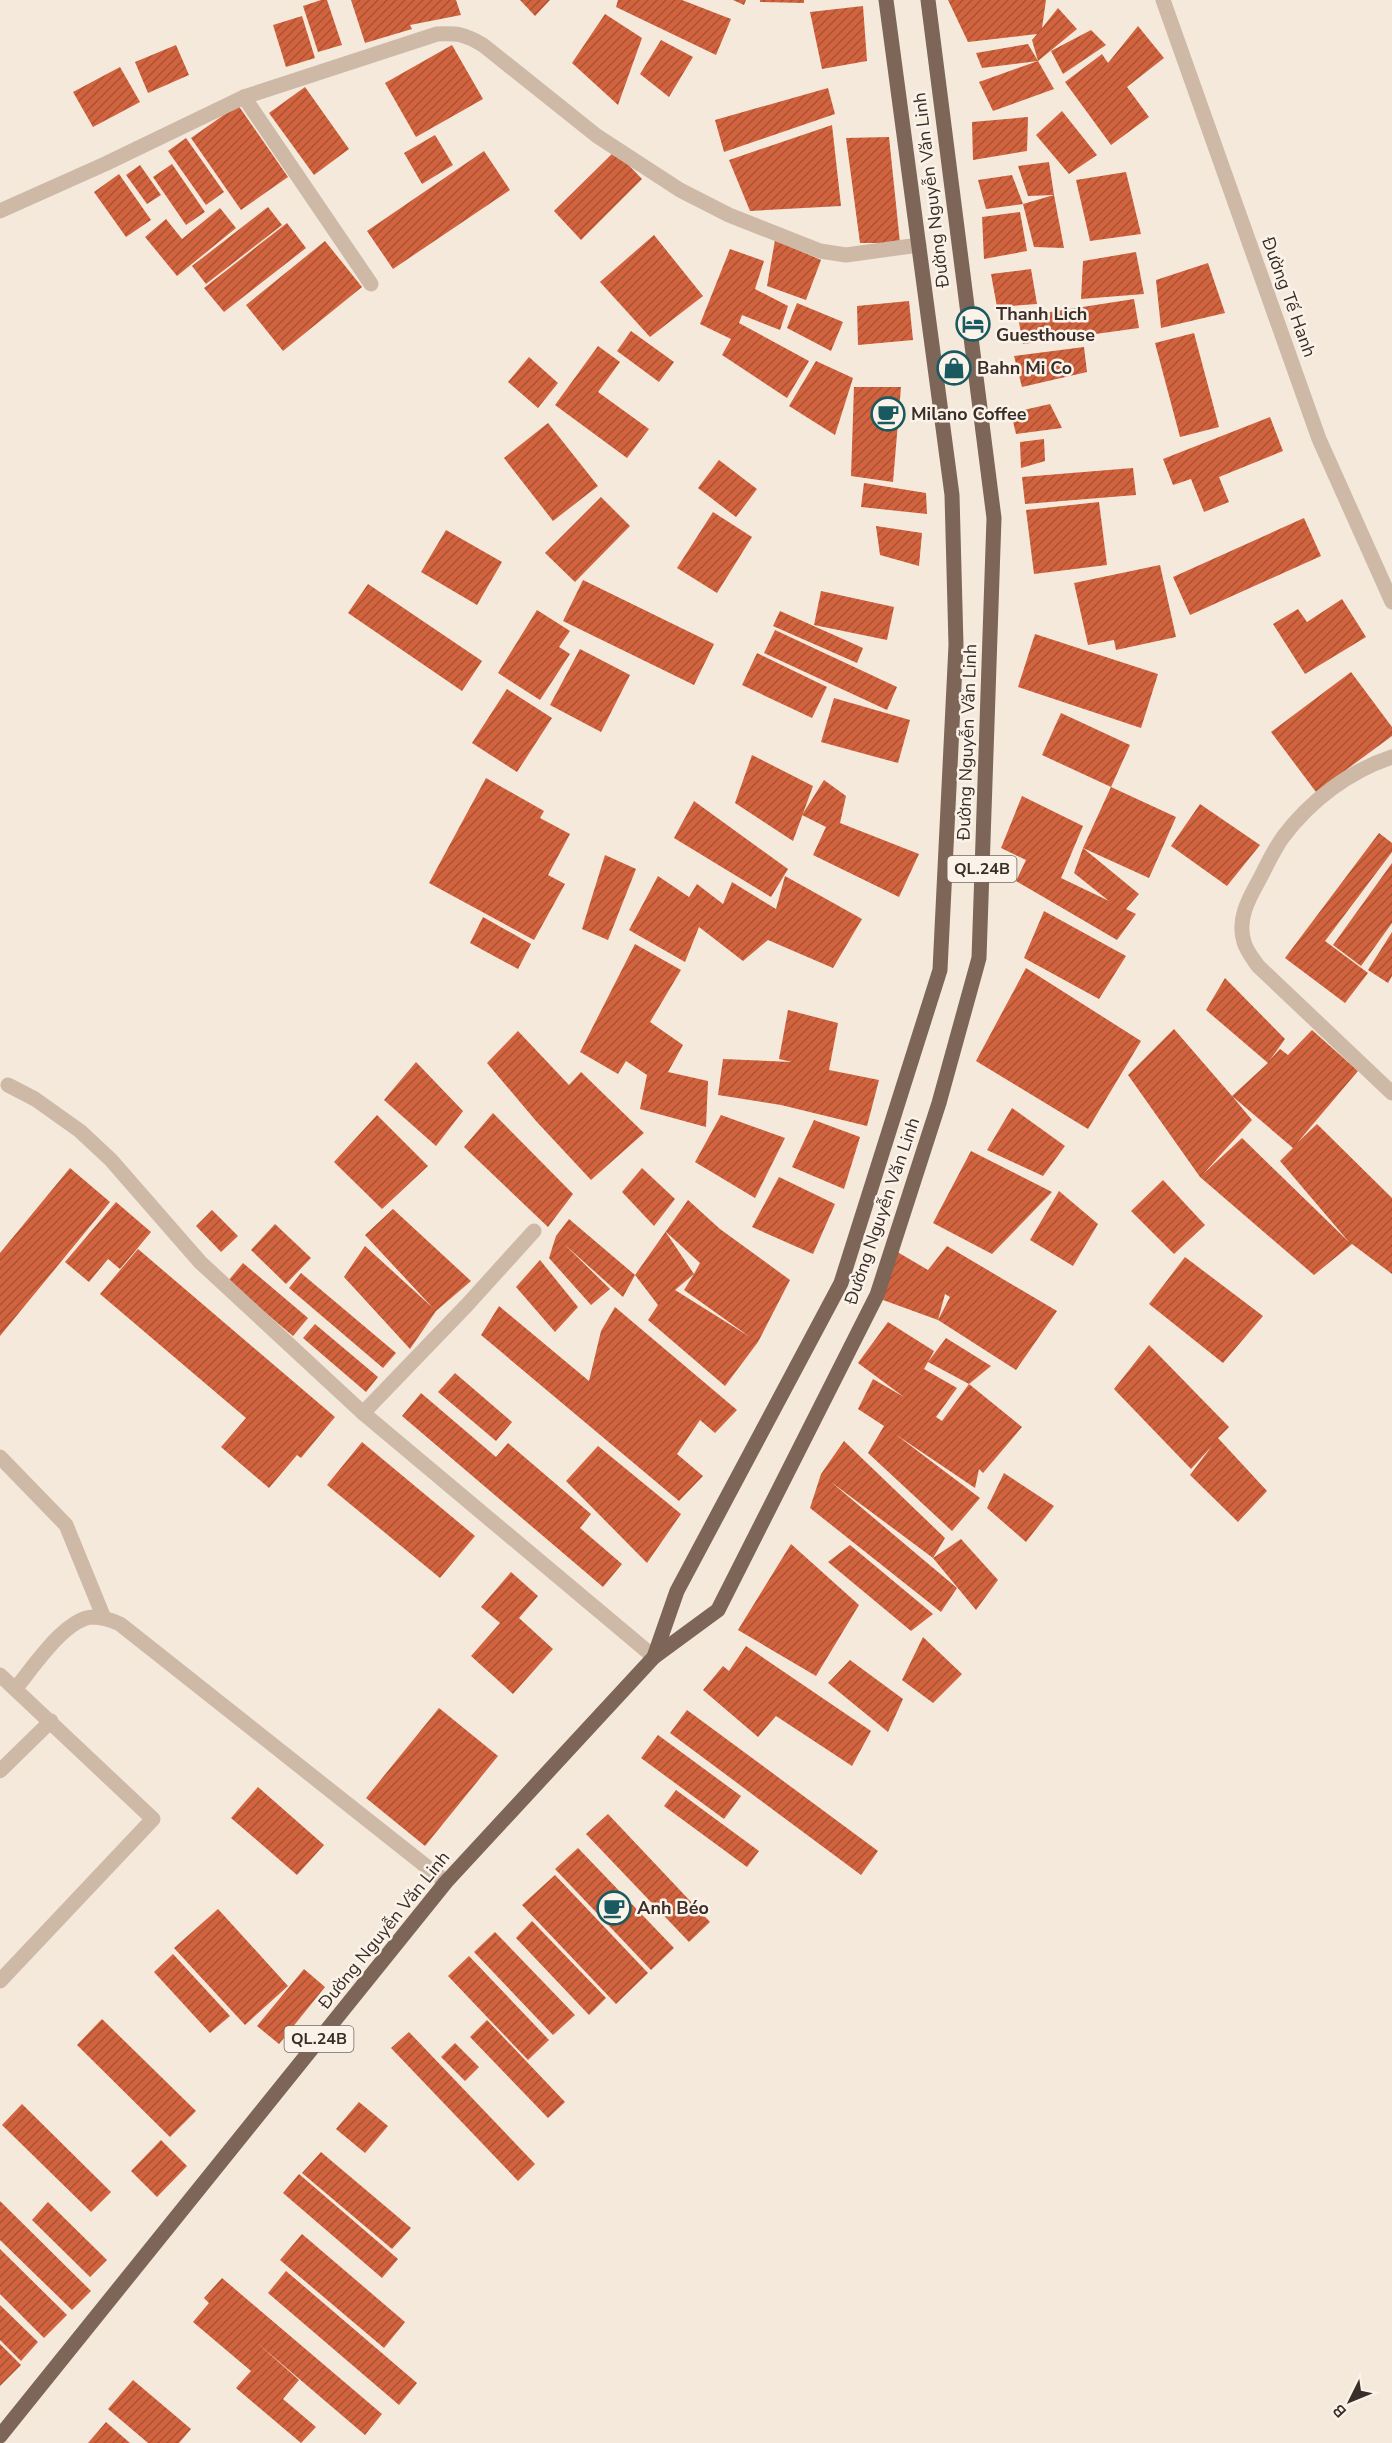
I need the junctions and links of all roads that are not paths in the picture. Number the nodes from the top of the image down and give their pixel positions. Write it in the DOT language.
graph roads {
  1 [pos="886,0"];
  2 [pos="928,0"];
  3 [pos="1163,0"];
  4 [pos="244,97"];
  5 [pos="0,211"];
  6 [pos="919,245"];
  7 [pos="371,285"];
  8 [pos="1392,602"];
  9 [pos="1392,757"];
  10 [pos="3,1085"];
  11 [pos="1392,1093"];
  12 [pos="534,1231"];
  13 [pos="363,1413"];
  14 [pos="0,1457"];
  15 [pos="104,1618"];
  16 [pos="654,1657"];
  17 [pos="0,1675"];
  18 [pos="15,1689"];
  19 [pos="51,1721"];
  20 [pos="0,1771"];
  21 [pos="446,1882"];
  22 [pos="0,1980"];
  23 [pos="0,2436"];
  1 -- 6 [label="main road, Đường Nguyễn Văn Linh / QL.24B"];
  2 -- 16 [label="main road, Đường Nguyễn Văn Linh / QL.24B"];
  3 -- 8 [label="street, Đường Tế Hanh"];
  4 -- 5 [label="street"];
  4 -- 6 [label="street"];
  4 -- 7 [label="street"];
  6 -- 16 [label="main road, Đường Nguyễn Văn Linh / QL.24B"];
  9 -- 11 [label="street"];
  10 -- 13 [label="street"];
  12 -- 13 [label="street"];
  13 -- 16 [label="street"];
  14 -- 15 [label="street"];
  15 -- 18 [label="street"];
  15 -- 21 [label="street"];
  16 -- 21 [label="main road, Đường Nguyễn Văn Linh / QL.24B"];
  17 -- 18 [label="street"];
  18 -- 19 [label="street"];
  19 -- 20 [label="street"];
  19 -- 22 [label="street"];
  21 -- 23 [label="main road, Đường Nguyễn Văn Linh / QL.24B"];
}
